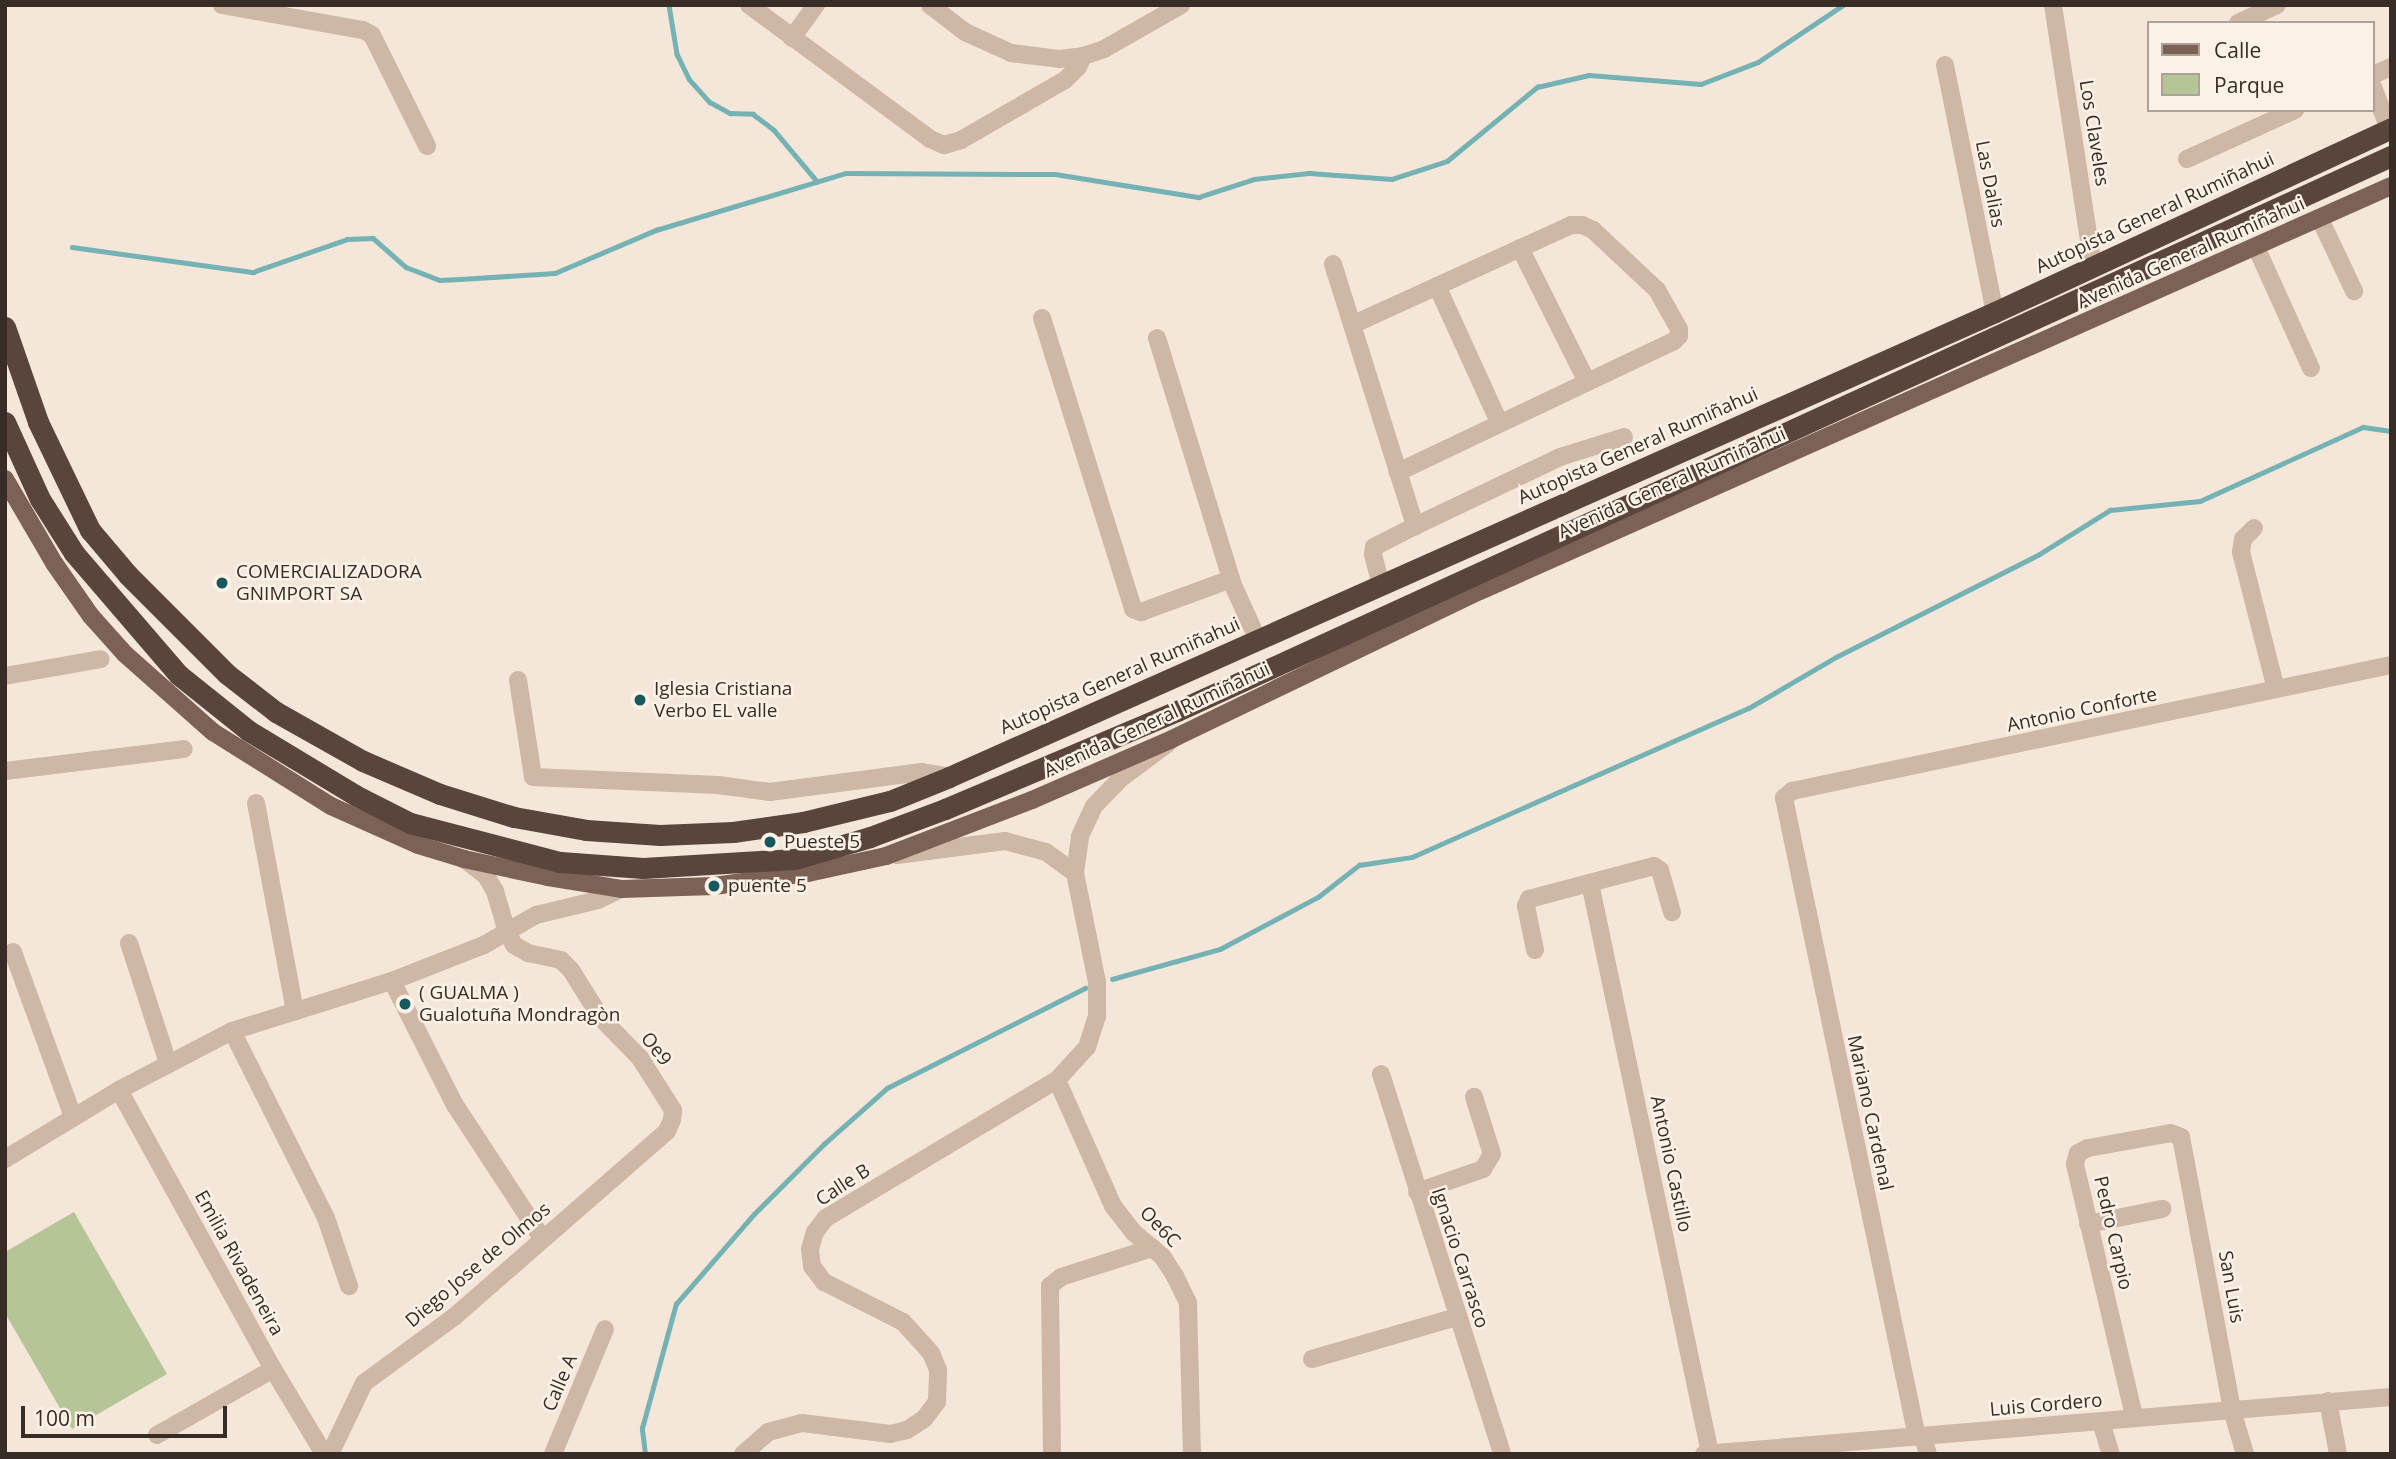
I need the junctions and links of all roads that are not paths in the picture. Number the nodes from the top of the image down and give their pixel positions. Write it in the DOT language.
graph roads {
  1 [pos="222,5"];
  2 [pos="749,5"];
  3 [pos="816,5"];
  4 [pos="930,5"];
  5 [pos="1181,5"];
  6 [pos="2053,5"];
  7 [pos="2277,5"];
  8 [pos="259,9"];
  9 [pos="2242,21"];
  10 [pos="792,38"];
  11 [pos="1083,56"];
  12 [pos="1945,65"];
  13 [pos="2391,67"];
  14 [pos="2375,74"];
  15 [pos="2375,93"];
  16 [pos="2291,112"];
  17 [pos="2390,129"];
  18 [pos="427,146"];
  19 [pos="2391,156"];
  20 [pos="2187,159"];
  21 [pos="2391,186"];
  22 [pos="2320,219"];
  23 [pos="2256,247"];
  24 [pos="1520,248"];
  25 [pos="1334,264"];
  26 [pos="2093,267"];
  27 [pos="1437,286"];
  28 [pos="2354,291"];
  29 [pos="1995,312"];
  30 [pos="1042,318"];
  31 [pos="1354,324"];
  32 [pos="5,327"];
  33 [pos="1157,338"];
  34 [pos="2311,368"];
  35 [pos="1587,382"];
  36 [pos="5,422"];
  37 [pos="1500,422"];
  38 [pos="1624,437"];
  39 [pos="1398,472"];
  40 [pos="5,479"];
  41 [pos="1415,526"];
  42 [pos="2254,528"];
  43 [pos="1231,579"];
  44 [pos="1381,585"];
  45 [pos="1258,640"];
  46 [pos="101,659"];
  47 [pos="2391,665"];
  48 [pos="5,676"];
  49 [pos="518,680"];
  50 [pos="2276,689"];
  51 [pos="1172,739"];
  52 [pos="184,749"];
  53 [pos="5,771"];
  54 [pos="949,777"];
  55 [pos="1784,798"];
  56 [pos="256,803"];
  57 [pos="886,856"];
  58 [pos="464,859"];
  59 [pos="1075,873"];
  60 [pos="1590,883"];
  61 [pos="621,889"];
  62 [pos="1671,912"];
  63 [pos="507,932"];
  64 [pos="129,943"];
  65 [pos="1535,950"];
  66 [pos="13,952"];
  67 [pos="392,981"];
  68 [pos="295,1011"];
  69 [pos="232,1031"];
  70 [pos="168,1063"];
  71 [pos="1381,1074"];
  72 [pos="1057,1080"];
  73 [pos="119,1090"];
  74 [pos="1474,1097"];
  75 [pos="74,1116"];
  76 [pos="672,1120"];
  77 [pos="2171,1133"];
  78 [pos="5,1159"];
  79 [pos="1417,1192"];
  80 [pos="2162,1209"];
  81 [pos="2088,1224"];
  82 [pos="542,1238"];
  83 [pos="1152,1248"];
  84 [pos="349,1286"];
  85 [pos="1457,1317"];
  86 [pos="606,1329"];
  87 [pos="1311,1359"];
  88 [pos="273,1369"];
  89 [pos="2391,1397"];
  90 [pos="2328,1401"];
  91 [pos="2232,1409"];
  92 [pos="2134,1416"];
  93 [pos="2101,1422"];
  94 [pos="157,1434"];
  95 [pos="1922,1442"];
  96 [pos="1761,1452"];
  97 [pos="1710,1453"];
  98 [pos="324,1454"];
  99 [pos="330,1454"];
  100 [pos="553,1454"];
  101 [pos="743,1454"];
  102 [pos="1052,1454"];
  103 [pos="1192,1454"];
  104 [pos="1502,1454"];
  105 [pos="1704,1454"];
  106 [pos="2111,1454"];
  107 [pos="2245,1454"];
  108 [pos="2338,1454"];
  1 -- 8 [label="street"];
  2 -- 10 [label="street"];
  3 -- 10 [label="street"];
  4 -- 11 [label="street"];
  5 -- 11 [label="street"];
  6 -- 26 [label="street, Los Claveles"];
  7 -- 9 [label="street"];
  8 -- 18 [label="street"];
  10 -- 11 [label="street"];
  12 -- 29 [label="street, Las Dalias"];
  13 -- 14 [label="street"];
  15 -- 17 [label="street"];
  16 -- 20 [label="street"];
  17 -- 26 [label="highway, Autopista General Rumiñahui"];
  19 -- 36 [label="highway"];
  21 -- 22 [label="main road, Avenida General Rumiñahui"];
  22 -- 23 [label="main road, Avenida General Rumiñahui"];
  22 -- 28 [label="street"];
  23 -- 34 [label="street"];
  23 -- 51 [label="main road, Avenida General Rumiñahui"];
  24 -- 27 [label="street"];
  24 -- 35 [label="street"];
  24 -- 35 [label="street"];
  25 -- 31 [label="street"];
  26 -- 29 [label="highway, Autopista General Rumiñahui"];
  27 -- 31 [label="street"];
  27 -- 37 [label="street"];
  29 -- 44 [label="highway, Autopista General Rumiñahui"];
  30 -- 43 [label="street"];
  31 -- 39 [label="street"];
  32 -- 54 [label="highway, Autopista General Rumiñahui"];
  33 -- 43 [label="street"];
  35 -- 37 [label="street"];
  37 -- 39 [label="street"];
  38 -- 41 [label="street"];
  39 -- 41 [label="street"];
  40 -- 58 [label="main road, Avenida General Rumiñahui"];
  41 -- 44 [label="street"];
  42 -- 50 [label="street"];
  43 -- 45 [label="street"];
  44 -- 45 [label="highway, Autopista General Rumiñahui"];
  45 -- 54 [label="highway, Autopista General Rumiñahui"];
  46 -- 48 [label="street"];
  47 -- 50 [label="street, Antonio Conforte"];
  49 -- 54 [label="street"];
  50 -- 55 [label="street, Antonio Conforte"];
  51 -- 57 [label="main road, Avenida General Rumiñahui"];
  51 -- 59 [label="street, Calle B"];
  52 -- 53 [label="street"];
  55 -- 95 [label="street, Mariano Cardenal"];
  56 -- 68 [label="street"];
  57 -- 59 [label="street"];
  57 -- 61 [label="main road, Avenida General Rumiñahui"];
  58 -- 61 [label="main road, Avenida General Rumiñahui"];
  58 -- 63 [label="street"];
  59 -- 72 [label="street, Calle B"];
  60 -- 62 [label="street"];
  60 -- 65 [label="street"];
  60 -- 97 [label="street, Antonio Castillo"];
  61 -- 63 [label="street"];
  63 -- 67 [label="street"];
  63 -- 76 [label="street, Oe9"];
  64 -- 70 [label="street"];
  66 -- 75 [label="street"];
  67 -- 68 [label="street"];
  67 -- 82 [label="street"];
  68 -- 69 [label="street"];
  69 -- 70 [label="street"];
  69 -- 84 [label="street"];
  70 -- 73 [label="street"];
  71 -- 79 [label="street, Ignacio Carrasco"];
  72 -- 83 [label="street, Oe6C"];
  72 -- 101 [label="street, Calle B"];
  73 -- 75 [label="street"];
  73 -- 88 [label="street, Emilia Rivadeneira"];
  74 -- 79 [label="street"];
  75 -- 78 [label="street"];
  76 -- 82 [label="street, Diego Jose de Olmos"];
  77 -- 81 [label="street, Pedro Carpio"];
  77 -- 91 [label="street, San Luis"];
  79 -- 85 [label="street, Ignacio Carrasco"];
  80 -- 81 [label="street"];
  81 -- 92 [label="street, Pedro Carpio"];
  82 -- 99 [label="street, Diego Jose de Olmos"];
  83 -- 102 [label="street"];
  83 -- 103 [label="street, Oe6C"];
  85 -- 87 [label="street"];
  85 -- 104 [label="street, Ignacio Carrasco"];
  86 -- 100 [label="street, Calle A"];
  88 -- 94 [label="street"];
  88 -- 98 [label="street, Emilia Rivadeneira"];
  89 -- 90 [label="street, Luis Cordero"];
  90 -- 91 [label="street, Luis Cordero"];
  90 -- 108 [label="street"];
  91 -- 92 [label="street, Luis Cordero"];
  91 -- 107 [label="street, San Luis"];
  92 -- 93 [label="street, Luis Cordero"];
  93 -- 95 [label="street, Luis Cordero"];
  93 -- 106 [label="street"];
  95 -- 96 [label="street, Luis Cordero"];
  96 -- 97 [label="street, Luis Cordero"];
  97 -- 105 [label="street, Luis Cordero"];
}
